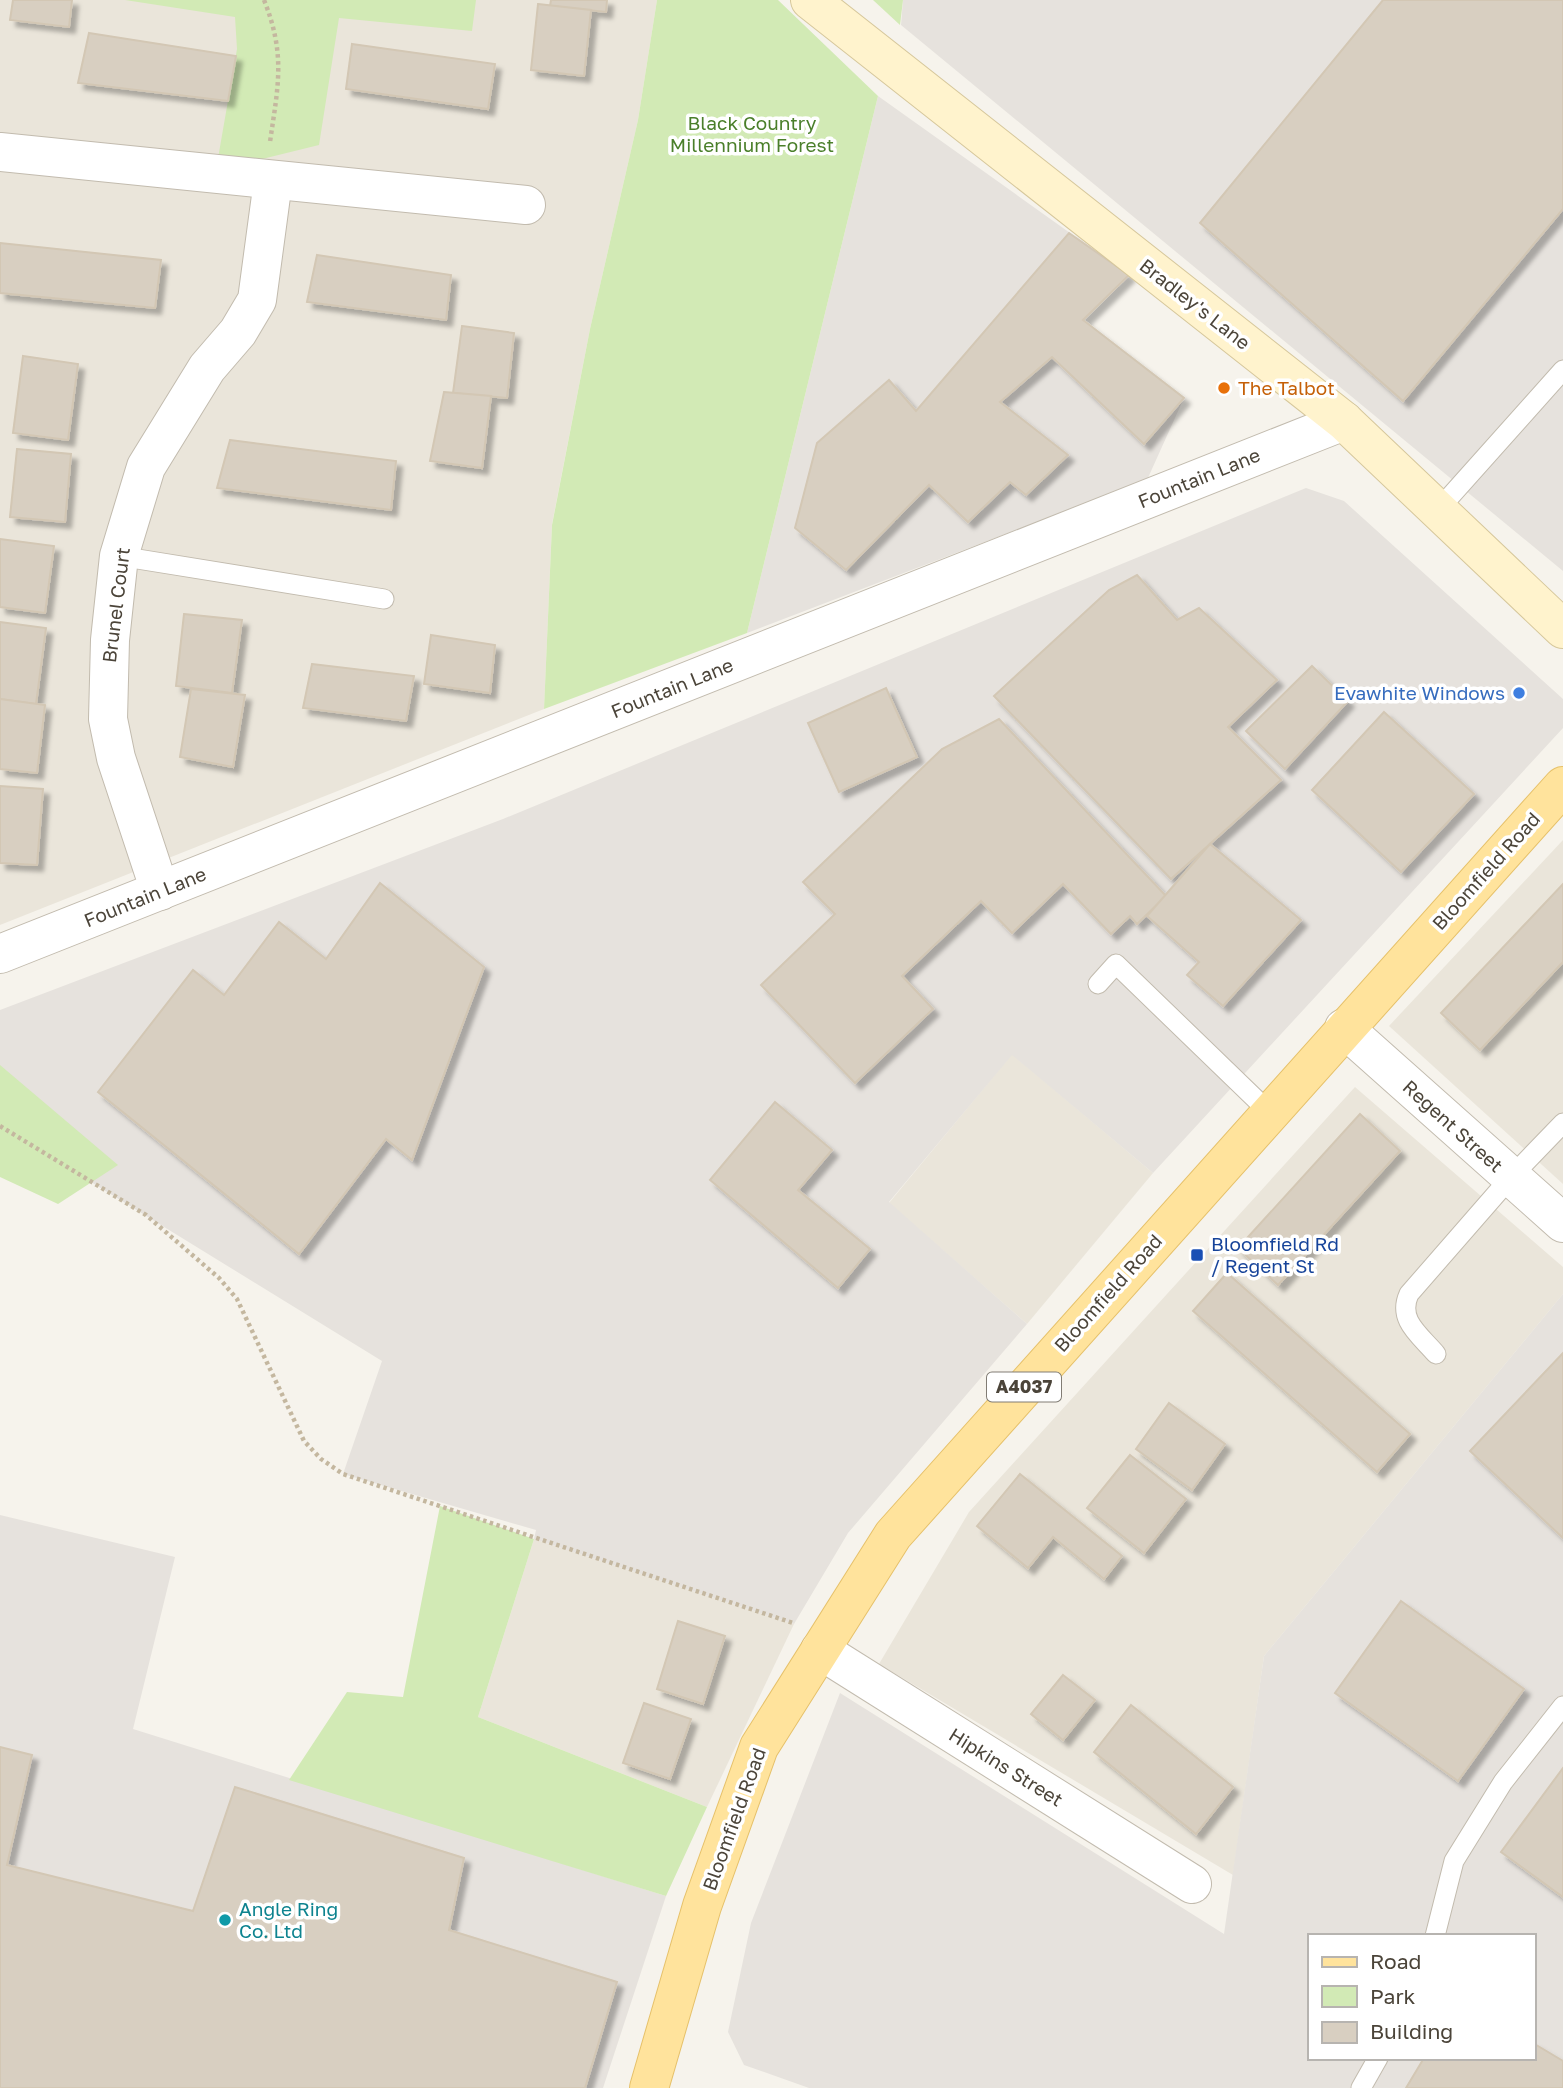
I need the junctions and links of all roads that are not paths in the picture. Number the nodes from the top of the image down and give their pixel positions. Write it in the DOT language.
graph roads {
  1 [pos="810,0"];
  2 [pos="0,152"];
  3 [pos="268,181"];
  4 [pos="526,205"];
  5 [pos="1563,370"];
  6 [pos="1344,421"];
  7 [pos="1438,510"];
  8 [pos="119,556"];
  9 [pos="384,598"];
  10 [pos="1563,629"];
  11 [pos="1563,786"];
  12 [pos="160,891"];
  13 [pos="0,954"];
  14 [pos="1098,984"];
  15 [pos="1344,1028"];
  16 [pos="1269,1112"];
  17 [pos="1563,1123"];
  18 [pos="1511,1177"];
  19 [pos="1563,1223"];
  20 [pos="1436,1354"];
  21 [pos="825,1642"];
  22 [pos="1563,1706"];
  23 [pos="1192,1884"];
  24 [pos="1436,1934"];
  25 [pos="1377,2060"];
  26 [pos="652,2087"];
  27 [pos="1361,2088"];
  1 -- 6 [label="main road, Bradley's Lane"];
  2 -- 3 [label="street"];
  3 -- 4 [label="street"];
  3 -- 8 [label="street, Brunel Court"];
  5 -- 7 [label="lane"];
  6 -- 7 [label="main road, Bradley's Lane"];
  6 -- 12 [label="street, Fountain Lane"];
  7 -- 10 [label="main road, Bradley's Lane"];
  8 -- 9 [label="lane"];
  8 -- 12 [label="street, Brunel Court"];
  11 -- 15 [label="main road, Bloomfield Road / A4037"];
  12 -- 13 [label="street, Fountain Lane"];
  14 -- 16 [label="lane"];
  15 -- 16 [label="main road, Bloomfield Road / A4037"];
  15 -- 18 [label="street, Regent Street"];
  16 -- 21 [label="main road, Bloomfield Road / A4037"];
  17 -- 18 [label="lane"];
  18 -- 19 [label="street, Regent Street"];
  18 -- 20 [label="lane"];
  21 -- 23 [label="street, Hipkins Street"];
  21 -- 26 [label="main road, Bloomfield Road / A4037"];
  22 -- 24 [label="lane"];
  25 -- 27 [label="lane"];
}
